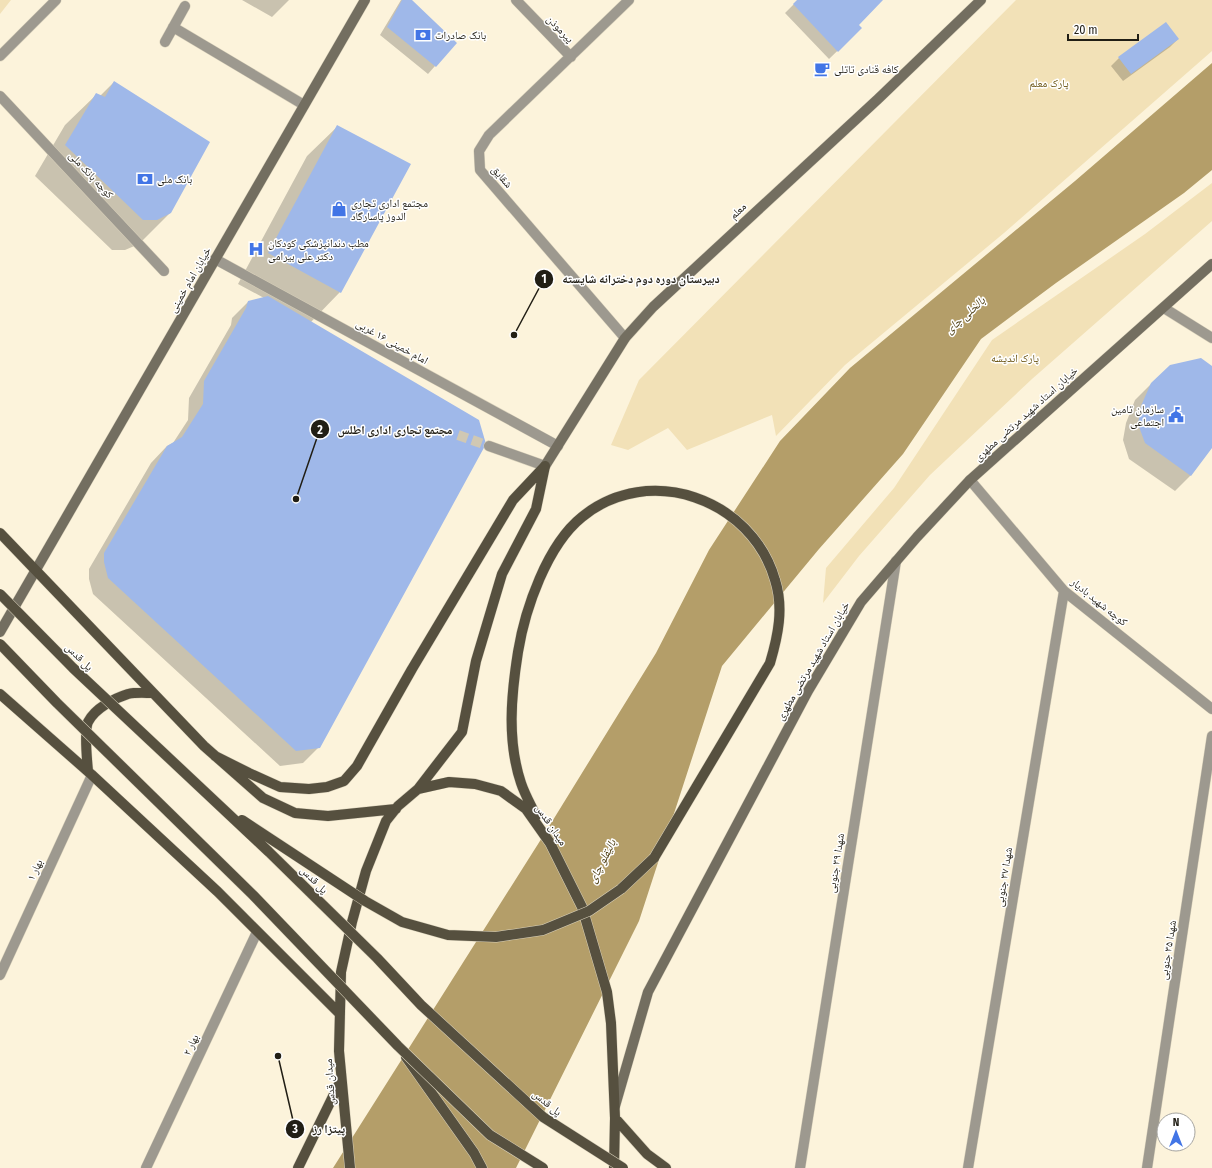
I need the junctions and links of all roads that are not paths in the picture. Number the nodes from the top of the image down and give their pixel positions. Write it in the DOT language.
graph roads {
  1 [pos="56,0"];
  2 [pos="365,0"];
  3 [pos="516,0"];
  4 [pos="629,0"];
  5 [pos="980,0"];
  6 [pos="185,6"];
  7 [pos="173,27"];
  8 [pos="164,42"];
  9 [pos="0,56"];
  10 [pos="571,57"];
  11 [pos="0,96"];
  12 [pos="304,105"];
  13 [pos="215,260"];
  14 [pos="1212,264"];
  15 [pos="164,271"];
  16 [pos="1164,308"];
  17 [pos="625,338"];
  18 [pos="1212,338"];
  19 [pos="489,446"];
  20 [pos="558,446"];
  21 [pos="545,466"];
  22 [pos="970,480"];
  23 [pos="0,533"];
  24 [pos="896,561"];
  25 [pos="35,571"];
  26 [pos="1064,591"];
  27 [pos="0,594"];
  28 [pos="0,632"];
  29 [pos="0,644"];
  30 [pos="153,693"];
  31 [pos="0,694"];
  32 [pos="1212,709"];
  33 [pos="1212,736"];
  34 [pos="215,756"];
  35 [pos="90,773"];
  36 [pos="418,789"];
  37 [pos="219,805"];
  38 [pos="396,809"];
  39 [pos="544,832"];
  40 [pos="257,932"];
  41 [pos="0,975"];
  42 [pos="340,1014"];
  43 [pos="398,1046"];
  44 [pos="342,1078"];
  45 [pos="615,1108"];
  46 [pos="615,1118"];
  47 [pos="146,1168"];
  48 [pos="298,1168"];
  49 [pos="350,1168"];
  50 [pos="482,1168"];
  51 [pos="543,1168"];
  52 [pos="614,1168"];
  53 [pos="623,1168"];
  54 [pos="666,1168"];
  55 [pos="800,1168"];
  56 [pos="968,1168"];
  57 [pos="1147,1168"];
  1 -- 9 [label="street"];
  2 -- 12 [label="main road, خیابان امام خمینی"];
  3 -- 10 [label="street, پیرموذن"];
  4 -- 10 [label="street, شقایق"];
  5 -- 17 [label="main road, معلم"];
  6 -- 7 [label="street"];
  7 -- 8 [label="street"];
  7 -- 12 [label="street"];
  10 -- 17 [label="street, شقایق"];
  11 -- 15 [label="street, کوچه بانک ملی"];
  12 -- 13 [label="main road, خیابان امام خمینی"];
  13 -- 20 [label="street, امام خمینی ۱۶ غربی"];
  13 -- 25 [label="main road, خیابان امام خمینی"];
  14 -- 16 [label="main road, خیابان استاد شهید مرتضی مطهری"];
  16 -- 18 [label="street"];
  16 -- 22 [label="main road, خیابان استاد شهید مرتضی مطهری"];
  17 -- 20 [label="main road, معلم"];
  19 -- 21 [label="street"];
  20 -- 21 [label="main road, معلم"];
  21 -- 34 [label="main road"];
  21 -- 36 [label="main road"];
  22 -- 24 [label="main road, خیابان استاد شهید مرتضی مطهری"];
  22 -- 26 [label="street, کوچه شهید بادیار"];
  23 -- 25 [label="main road"];
  24 -- 45 [label="main road, خیابان استاد شهید مرتضی مطهری"];
  24 -- 55 [label="street, شهدا ۳۹ جنوبی"];
  25 -- 28 [label="main road, خیابان امام خمینی"];
  25 -- 30 [label="main road"];
  26 -- 32 [label="street, کوچه شهید بادیار"];
  26 -- 56 [label="street, شهدا ۳۷ جنوبی"];
  27 -- 37 [label="main road, پل قدس, bridge"];
  29 -- 43 [label="main road, bridge"];
  30 -- 34 [label="main road"];
  30 -- 35 [label="main road"];
  31 -- 35 [label="main road"];
  33 -- 57 [label="street, شهدا ۳۵ جنوبی"];
  34 -- 38 [label="main road"];
  35 -- 40 [label="main road"];
  35 -- 41 [label="street, بهار ۱"];
  36 -- 38 [label="main road, میدان قدس"];
  36 -- 39 [label="main road, میدان قدس"];
  37 -- 39 [label="main road, bridge"];
  37 -- 53 [label="main road, پل قدس, bridge"];
  38 -- 42 [label="main road, میدان قدس"];
  39 -- 45 [label="main road, میدان قدس"];
  40 -- 42 [label="main road"];
  40 -- 47 [label="street, بهار ۲"];
  42 -- 44 [label="main road, میدان قدس"];
  43 -- 50 [label="main road, bridge"];
  43 -- 51 [label="main road, bridge"];
  44 -- 48 [label="main road"];
  44 -- 49 [label="main road, میدان قدس"];
  45 -- 46 [label="main road, میدان قدس"];
  46 -- 52 [label="main road, میدان قدس"];
  46 -- 54 [label="main road"];
}
